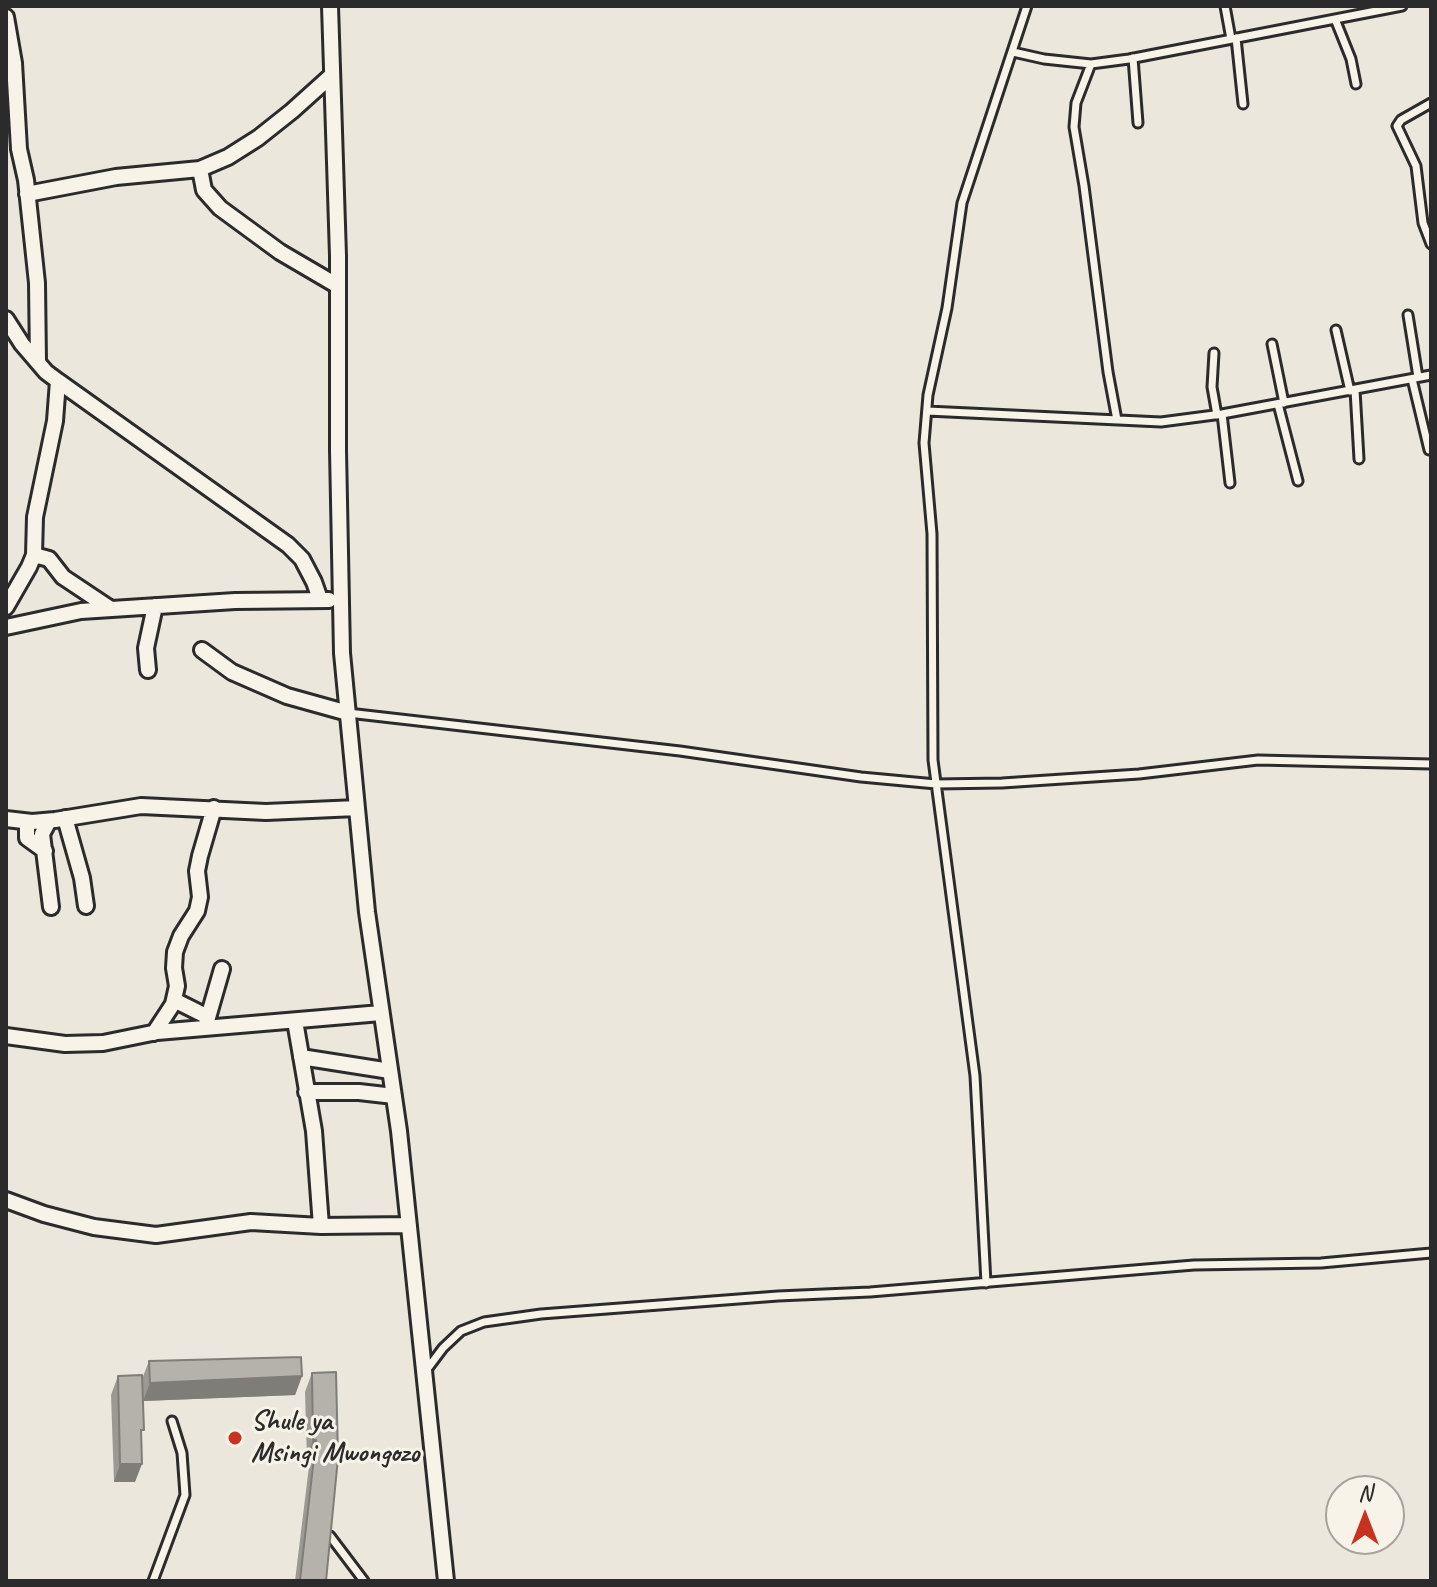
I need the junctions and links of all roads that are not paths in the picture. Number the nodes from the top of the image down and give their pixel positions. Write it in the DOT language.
graph roads {
  1 [pos="330,6"];
  2 [pos="1027,6"];
  3 [pos="1225,6"];
  4 [pos="1341,6"];
  5 [pos="1402,6"];
  6 [pos="6,17"];
  7 [pos="1339,18"];
  8 [pos="1234,39"];
  9 [pos="1013,52"];
  10 [pos="1133,58"];
  11 [pos="1091,64"];
  12 [pos="332,75"];
  13 [pos="1356,84"];
  14 [pos="1431,103"];
  15 [pos="1243,104"];
  16 [pos="1138,123"];
  17 [pos="200,169"];
  18 [pos="27,194"];
  19 [pos="1431,244"];
  20 [pos="338,286"];
  21 [pos="1408,315"];
  22 [pos="6,319"];
  23 [pos="1336,330"];
  24 [pos="1272,344"];
  25 [pos="1214,353"];
  26 [pos="38,362"];
  27 [pos="1431,375"];
  28 [pos="1415,378"];
  29 [pos="58,381"];
  30 [pos="1352,390"];
  31 [pos="1281,403"];
  32 [pos="927,411"];
  33 [pos="1220,414"];
  34 [pos="1117,420"];
  35 [pos="1429,450"];
  36 [pos="1359,459"];
  37 [pos="1298,481"];
  38 [pos="1230,483"];
  39 [pos="34,555"];
  40 [pos="320,599"];
  41 [pos="342,600"];
  42 [pos="155,606"];
  43 [pos="6,607"];
  44 [pos="112,609"];
  45 [pos="6,627"];
  46 [pos="202,650"];
  47 [pos="148,670"];
  48 [pos="348,713"];
  49 [pos="1431,764"];
  50 [pos="936,784"];
  51 [pos="214,808"];
  52 [pos="357,808"];
  53 [pos="65,818"];
  54 [pos="6,819"];
  55 [pos="49,821"];
  56 [pos="27,822"];
  57 [pos="45,851"];
  58 [pos="86,906"];
  59 [pos="51,907"];
  60 [pos="222,969"];
  61 [pos="174,1000"];
  62 [pos="381,1013"];
  63 [pos="295,1021"];
  64 [pos="207,1023"];
  65 [pos="154,1033"];
  66 [pos="6,1036"];
  67 [pos="301,1057"];
  68 [pos="390,1071"];
  69 [pos="306,1092"];
  70 [pos="394,1096"];
  71 [pos="6,1200"];
  72 [pos="409,1225"];
  73 [pos="321,1226"];
  74 [pos="1431,1253"];
  75 [pos="986,1283"];
  76 [pos="423,1374"];
  77 [pos="172,1421"];
  78 [pos="330,1536"];
  79 [pos="153,1581"];
  80 [pos="364,1581"];
  81 [pos="446,1581"];
  1 -- 12 [label="street"];
  2 -- 9 [label="lane"];
  3 -- 8 [label="lane"];
  4 -- 7 [label="lane"];
  5 -- 7 [label="lane"];
  6 -- 18 [label="street"];
  7 -- 8 [label="lane"];
  7 -- 13 [label="lane"];
  8 -- 10 [label="lane"];
  8 -- 15 [label="lane"];
  9 -- 11 [label="lane"];
  9 -- 32 [label="lane"];
  10 -- 11 [label="lane"];
  10 -- 16 [label="lane"];
  11 -- 34 [label="lane"];
  12 -- 17 [label="street"];
  12 -- 20 [label="street"];
  14 -- 19 [label="lane"];
  17 -- 18 [label="street"];
  17 -- 20 [label="street"];
  18 -- 26 [label="street"];
  20 -- 41 [label="street"];
  21 -- 28 [label="lane"];
  22 -- 26 [label="street"];
  23 -- 30 [label="lane"];
  24 -- 31 [label="lane"];
  25 -- 33 [label="lane"];
  26 -- 29 [label="street"];
  27 -- 28 [label="lane"];
  28 -- 30 [label="lane"];
  28 -- 35 [label="lane"];
  29 -- 39 [label="street"];
  29 -- 40 [label="street"];
  30 -- 31 [label="lane"];
  30 -- 36 [label="lane"];
  31 -- 33 [label="lane"];
  31 -- 37 [label="lane"];
  32 -- 34 [label="lane"];
  32 -- 50 [label="lane"];
  33 -- 34 [label="lane"];
  33 -- 38 [label="lane"];
  39 -- 43 [label="street"];
  39 -- 44 [label="street"];
  40 -- 41 [label="street"];
  40 -- 42 [label="street"];
  41 -- 48 [label="street"];
  42 -- 44 [label="street"];
  42 -- 47 [label="street"];
  44 -- 45 [label="street"];
  46 -- 48 [label="street"];
  48 -- 50 [label="lane"];
  48 -- 52 [label="street"];
  49 -- 50 [label="lane"];
  50 -- 75 [label="lane"];
  51 -- 52 [label="street"];
  51 -- 53 [label="street"];
  51 -- 61 [label="street"];
  52 -- 62 [label="street"];
  53 -- 55 [label="street"];
  53 -- 58 [label="street"];
  54 -- 56 [label="street"];
  55 -- 56 [label="street"];
  55 -- 57 [label="street"];
  56 -- 57 [label="street"];
  57 -- 59 [label="street"];
  60 -- 64 [label="street"];
  61 -- 64 [label="street"];
  61 -- 65 [label="street"];
  62 -- 63 [label="street"];
  62 -- 68 [label="street"];
  63 -- 64 [label="street"];
  63 -- 67 [label="street"];
  64 -- 65 [label="street"];
  65 -- 66 [label="street"];
  67 -- 68 [label="street"];
  67 -- 69 [label="street"];
  68 -- 70 [label="street"];
  69 -- 70 [label="street"];
  69 -- 73 [label="street"];
  70 -- 72 [label="street"];
  71 -- 73 [label="street"];
  72 -- 73 [label="street"];
  72 -- 76 [label="street"];
  74 -- 75 [label="lane"];
  75 -- 76 [label="lane"];
  76 -- 81 [label="street"];
  77 -- 79 [label="lane"];
  78 -- 80 [label="lane"];
}
